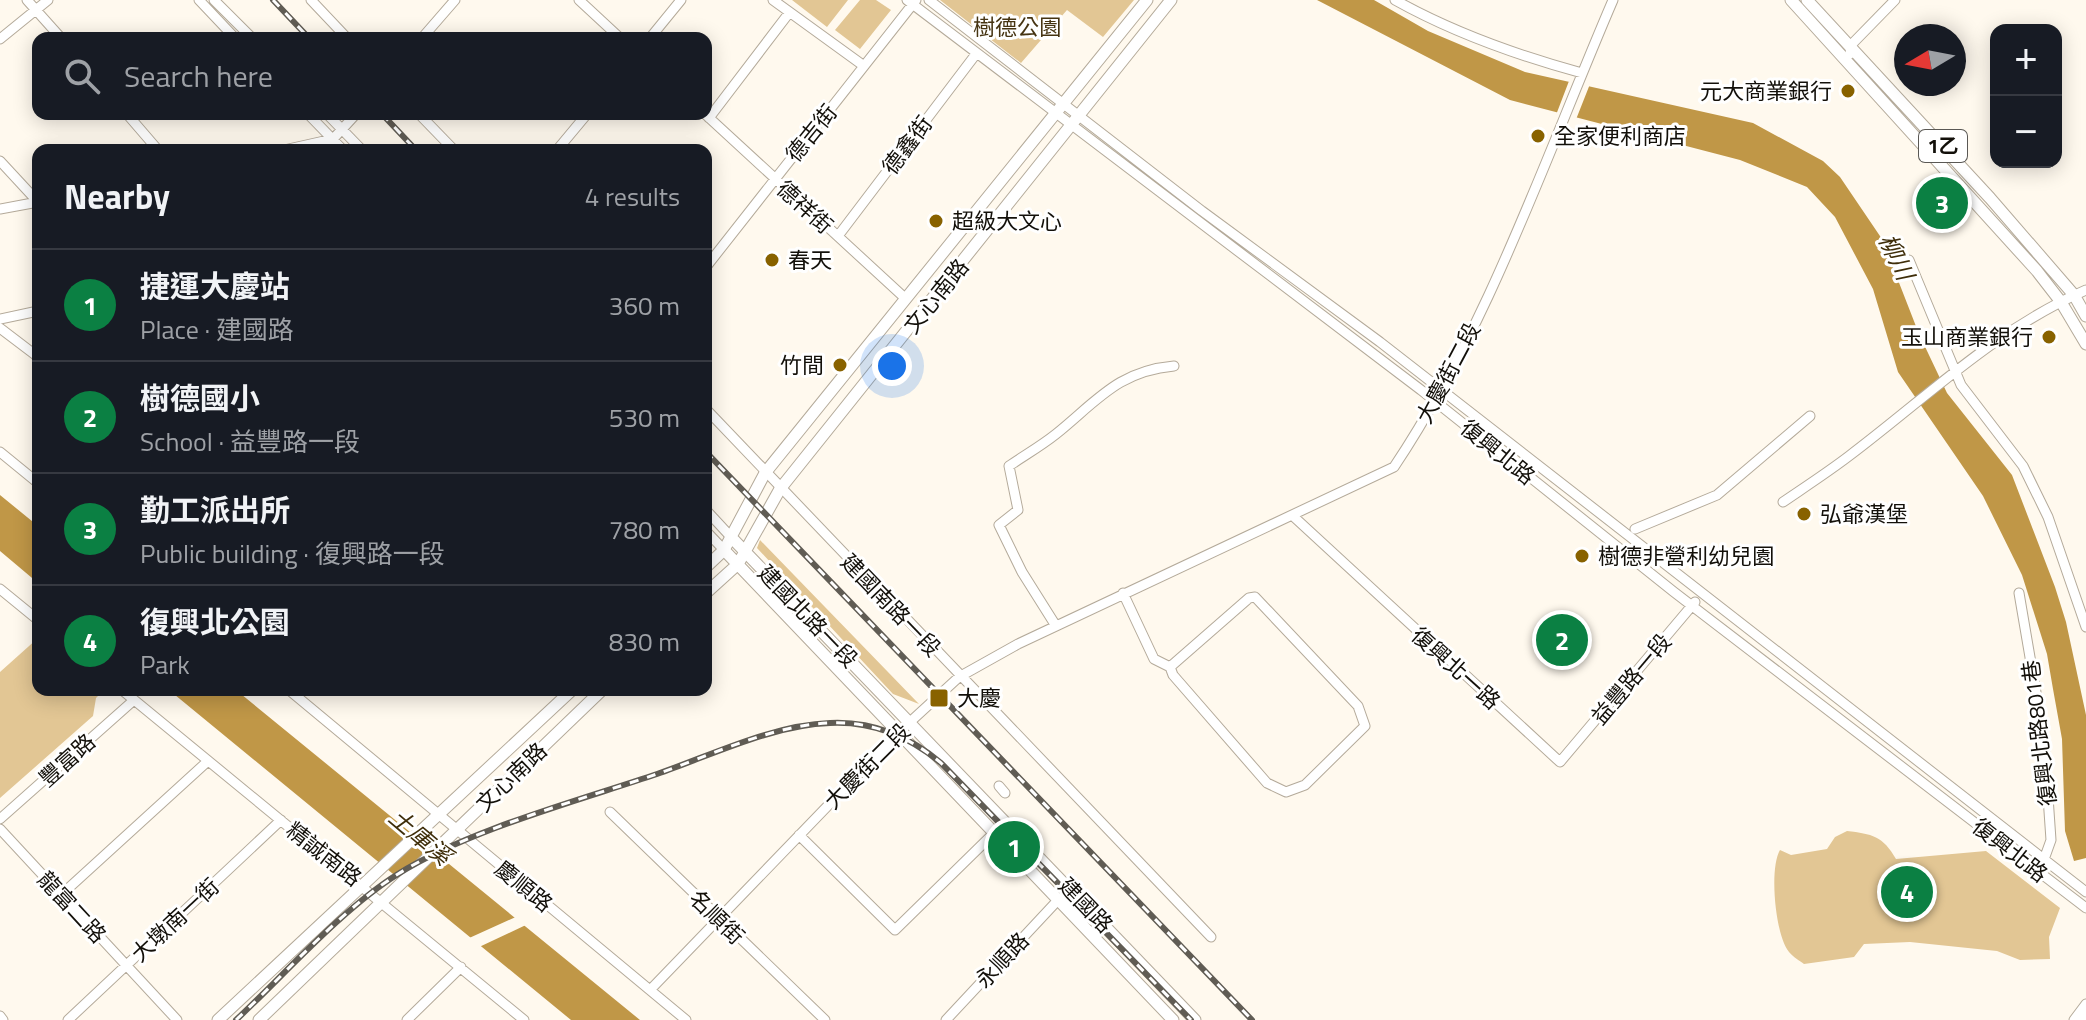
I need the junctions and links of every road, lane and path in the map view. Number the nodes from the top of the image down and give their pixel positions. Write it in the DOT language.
graph roads {
  1 [pos="27,0"];
  2 [pos="48,0"];
  3 [pos="199,0"];
  4 [pos="214,0"];
  5 [pos="311,0"];
  6 [pos="455,0"];
  7 [pos="579,0"];
  8 [pos="681,0"];
  9 [pos="773,0"];
  10 [pos="929,0"];
  11 [pos="1147,0"];
  12 [pos="1171,0"];
  13 [pos="1395,0"];
  14 [pos="1613,0"];
  15 [pos="1791,0"];
  16 [pos="1807,0"];
  17 [pos="1895,0"];
  18 [pos="912,1"];
  19 [pos="36,10"];
  20 [pos="789,13"];
  21 [pos="56,32"];
  22 [pos="229,32"];
  23 [pos="246,32"];
  24 [pos="341,32"];
  25 [pos="427,32"];
  26 [pos="614,32"];
  27 [pos="655,32"];
  28 [pos="0,39"];
  29 [pos="1851,45"];
  30 [pos="976,54"];
  31 [pos="1849,61"];
  32 [pos="864,66"];
  33 [pos="1581,75"];
  34 [pos="1059,107"];
  35 [pos="712,110"];
  36 [pos="132,120"];
  37 [pos="314,120"];
  38 [pos="333,120"];
  39 [pos="350,120"];
  40 [pos="425,120"];
  41 [pos="582,120"];
  42 [pos="711,120"];
  43 [pos="1077,120"];
  44 [pos="342,129"];
  45 [pos="333,139"];
  46 [pos="153,144"];
  47 [pos="311,144"];
  48 [pos="338,144"];
  49 [pos="356,144"];
  50 [pos="448,144"];
  51 [pos="562,144"];
  52 [pos="0,161"];
  53 [pos="774,179"];
  54 [pos="32,196"];
  55 [pos="32,203"];
  56 [pos="0,209"];
  57 [pos="838,236"];
  58 [pos="712,259"];
  59 [pos="1909,260"];
  60 [pos="2080,293"];
  61 [pos="906,299"];
  62 [pos="2061,302"];
  63 [pos="32,312"];
  64 [pos="2086,316"];
  65 [pos="0,319"];
  66 [pos="0,328"];
  67 [pos="2086,344"];
  68 [pos="32,352"];
  69 [pos="1174,366"];
  70 [pos="1955,370"];
  71 [pos="1438,389"];
  72 [pos="1433,399"];
  73 [pos="712,416"];
  74 [pos="1810,416"];
  75 [pos="0,452"];
  76 [pos="765,473"];
  77 [pos="32,478"];
  78 [pos="780,489"];
  79 [pos="1783,502"];
  80 [pos="712,516"];
  81 [pos="1293,516"];
  82 [pos="1635,529"];
  83 [pos="712,537"];
  84 [pos="731,537"];
  85 [pos="724,550"];
  86 [pos="744,550"];
  87 [pos="712,561"];
  88 [pos="738,564"];
  89 [pos="712,588"];
  90 [pos="0,589"];
  91 [pos="1123,593"];
  92 [pos="2019,593"];
  93 [pos="1702,596"];
  94 [pos="1692,604"];
  95 [pos="32,615"];
  96 [pos="1056,626"];
  97 [pos="2086,627"];
  98 [pos="1170,667"];
  99 [pos="959,677"];
  100 [pos="129,696"];
  101 [pos="296,696"];
  102 [pos="565,696"];
  103 [pos="596,696"];
  104 [pos="134,700"];
  105 [pos="909,722"];
  106 [pos="898,733"];
  107 [pos="208,761"];
  108 [pos="1560,762"];
  109 [pos="610,812"];
  110 [pos="435,815"];
  111 [pos="0,819"];
  112 [pos="281,820"];
  113 [pos="0,829"];
  114 [pos="455,831"];
  115 [pos="993,834"];
  116 [pos="799,835"];
  117 [pos="2044,860"];
  118 [pos="2038,872"];
  119 [pos="361,884"];
  120 [pos="2086,892"];
  121 [pos="61,895"];
  122 [pos="1058,900"];
  123 [pos="383,901"];
  124 [pos="2086,908"];
  125 [pos="719,919"];
  126 [pos="1211,937"];
  127 [pos="127,965"];
  128 [pos="461,967"];
  129 [pos="650,990"];
  130 [pos="2086,1004"];
  131 [pos="68,1020"];
  132 [pos="177,1020"];
  133 [pos="218,1020"];
  134 [pos="259,1020"];
  135 [pos="407,1020"];
  136 [pos="524,1020"];
  137 [pos="686,1020"];
  138 [pos="825,1020"];
  139 [pos="946,1020"];
  140 [pos="1173,1020"];
  141 [pos="1195,1020"];
  142 [pos="2074,1020"];
  1 -- 19 [label="street"];
  2 -- 19 [label="street"];
  3 -- 22 [label="street"];
  4 -- 23 [label="street"];
  5 -- 24 [label="street"];
  6 -- 25 [label="street"];
  7 -- 26 [label="street"];
  8 -- 27 [label="street"];
  9 -- 20 [label="street"];
  10 -- 34 [label="street, 復興北路"];
  11 -- 34 [label="main road, 文心南路"];
  12 -- 43 [label="main road, 文心南路"];
  13 -- 33 [label="street"];
  14 -- 33 [label="street, 大慶街二段"];
  15 -- 31 [label="main road, 1乙"];
  16 -- 29 [label="main road, 1乙"];
  17 -- 29 [label="street"];
  18 -- 30 [label="street, 復興北路"];
  18 -- 32 [label="street, 德吉街"];
  19 -- 21 [label="street"];
  19 -- 28 [label="street"];
  20 -- 32 [label="street"];
  20 -- 35 [label="street"];
  29 -- 31 [label="street"];
  29 -- 60 [label="main road, 1乙"];
  30 -- 34 [label="street, 復興北路"];
  30 -- 57 [label="street, 德鑫街"];
  31 -- 62 [label="main road, 1乙"];
  32 -- 53 [label="street, 德吉街"];
  33 -- 71 [label="street, 大慶街二段"];
  34 -- 43 [label="street, 復興北路"];
  34 -- 61 [label="main road, 文心南路"];
  36 -- 46 [label="street"];
  37 -- 45 [label="street"];
  38 -- 44 [label="street"];
  39 -- 44 [label="street"];
  40 -- 50 [label="street"];
  41 -- 51 [label="street"];
  42 -- 53 [label="street, 德祥街"];
  43 -- 71 [label="street, 復興北路"];
  43 -- 72 [label="street, 復興北路"];
  43 -- 78 [label="main road, 文心南路"];
  44 -- 45 [label="street"];
  44 -- 49 [label="street"];
  45 -- 47 [label="street"];
  45 -- 48 [label="street"];
  52 -- 54 [label="street"];
  53 -- 57 [label="street, 德祥街"];
  53 -- 58 [label="street, 德吉街"];
  55 -- 56 [label="street"];
  57 -- 61 [label="street, 德祥街"];
  59 -- 70 [label="street"];
  60 -- 62 [label="street"];
  60 -- 64 [label="main road, 1乙"];
  61 -- 76 [label="main road, 文心南路"];
  62 -- 67 [label="main road, 1乙"];
  62 -- 70 [label="street"];
  63 -- 65 [label="street"];
  66 -- 68 [label="street"];
  69 -- 96 [label="street"];
  70 -- 79 [label="street"];
  70 -- 97 [label="street"];
  71 -- 72 [label="street, 大慶街二段"];
  71 -- 93 [label="street, 復興北路"];
  72 -- 81 [label="street, 大慶街二段"];
  72 -- 94 [label="street, 復興北路"];
  73 -- 76 [label="street, 建國南路一段"];
  74 -- 82 [label="street"];
  75 -- 77 [label="street"];
  76 -- 78 [label="street, 建國南路一段"];
  76 -- 84 [label="main road, 文心南路"];
  78 -- 86 [label="main road, 文心南路"];
  78 -- 99 [label="street, 建國南路一段"];
  80 -- 84 [label="street, 建國北路一段"];
  81 -- 91 [label="street, 大慶街二段"];
  81 -- 108 [label="street, 復興北一路"];
  83 -- 85 [label="street, 建國北路一段"];
  84 -- 85 [label="main road, 文心南路"];
  84 -- 86 [label="main road, 建國北路一段"];
  85 -- 87 [label="main road, 文心南路"];
  85 -- 88 [label="main road, 建國北路一段"];
  86 -- 88 [label="main road, 文心南路"];
  86 -- 105 [label="main road, 建國北路一段"];
  88 -- 89 [label="main road, 文心南路"];
  88 -- 106 [label="main road, 建國北路一段"];
  90 -- 95 [label="street"];
  91 -- 96 [label="street, 大慶街二段"];
  91 -- 98 [label="street"];
  92 -- 117 [label="street, 復興北路801巷"];
  93 -- 94 [label="street, 益豐路一段"];
  93 -- 117 [label="street, 復興北路"];
  94 -- 108 [label="street, 益豐路一段"];
  94 -- 118 [label="street, 復興北路"];
  96 -- 99 [label="street, 大慶街二段"];
  98 -- 98 [label="street"];
  99 -- 105 [label="street, 大慶街二段"];
  99 -- 126 [label="street, 建國南路一段"];
  100 -- 104 [label="street, 精誠南路"];
  101 -- 110 [label="street, 慶順路"];
  102 -- 110 [label="main road, 文心南路"];
  103 -- 114 [label="main road, 文心南路"];
  104 -- 107 [label="street, 精誠南路"];
  104 -- 111 [label="street, 豐富路"];
  105 -- 106 [label="street, 大慶街二段"];
  105 -- 141 [label="main road, 建國路"];
  106 -- 115 [label="main road, 建國路"];
  106 -- 116 [label="street, 大慶街二段"];
  107 -- 112 [label="street, 精誠南路"];
  107 -- 121 [label="street"];
  109 -- 125 [label="street, 名順街"];
  110 -- 114 [label="street, 慶順路"];
  110 -- 119 [label="main road, 文心南路"];
  112 -- 119 [label="street, 精誠南路"];
  112 -- 127 [label="street, 大墩南一街"];
  113 -- 121 [label="street, 龍富二路"];
  114 -- 123 [label="main road, 文心南路"];
  114 -- 129 [label="street, 慶順路"];
  115 -- 116 [label="street"];
  115 -- 122 [label="main road, 建國路"];
  116 -- 125 [label="street, 大慶街二段"];
  117 -- 118 [label="street, 復興北路801巷"];
  117 -- 120 [label="street, 復興北路"];
  118 -- 124 [label="street, 復興北路"];
  119 -- 123 [label="street, 精誠南路"];
  119 -- 133 [label="main road"];
  121 -- 127 [label="street, 龍富二路"];
  122 -- 139 [label="street, 永順路"];
  122 -- 140 [label="main road, 建國路"];
  123 -- 128 [label="street, 精誠南路"];
  123 -- 134 [label="main road"];
  125 -- 129 [label="street, 大慶街二段"];
  125 -- 138 [label="street, 名順街"];
  127 -- 131 [label="street, 大墩南一街"];
  127 -- 132 [label="street, 龍富二路"];
  128 -- 135 [label="street"];
  128 -- 136 [label="street, 精誠南路"];
  129 -- 137 [label="street, 慶順路"];
  130 -- 142 [label="street"];
}
